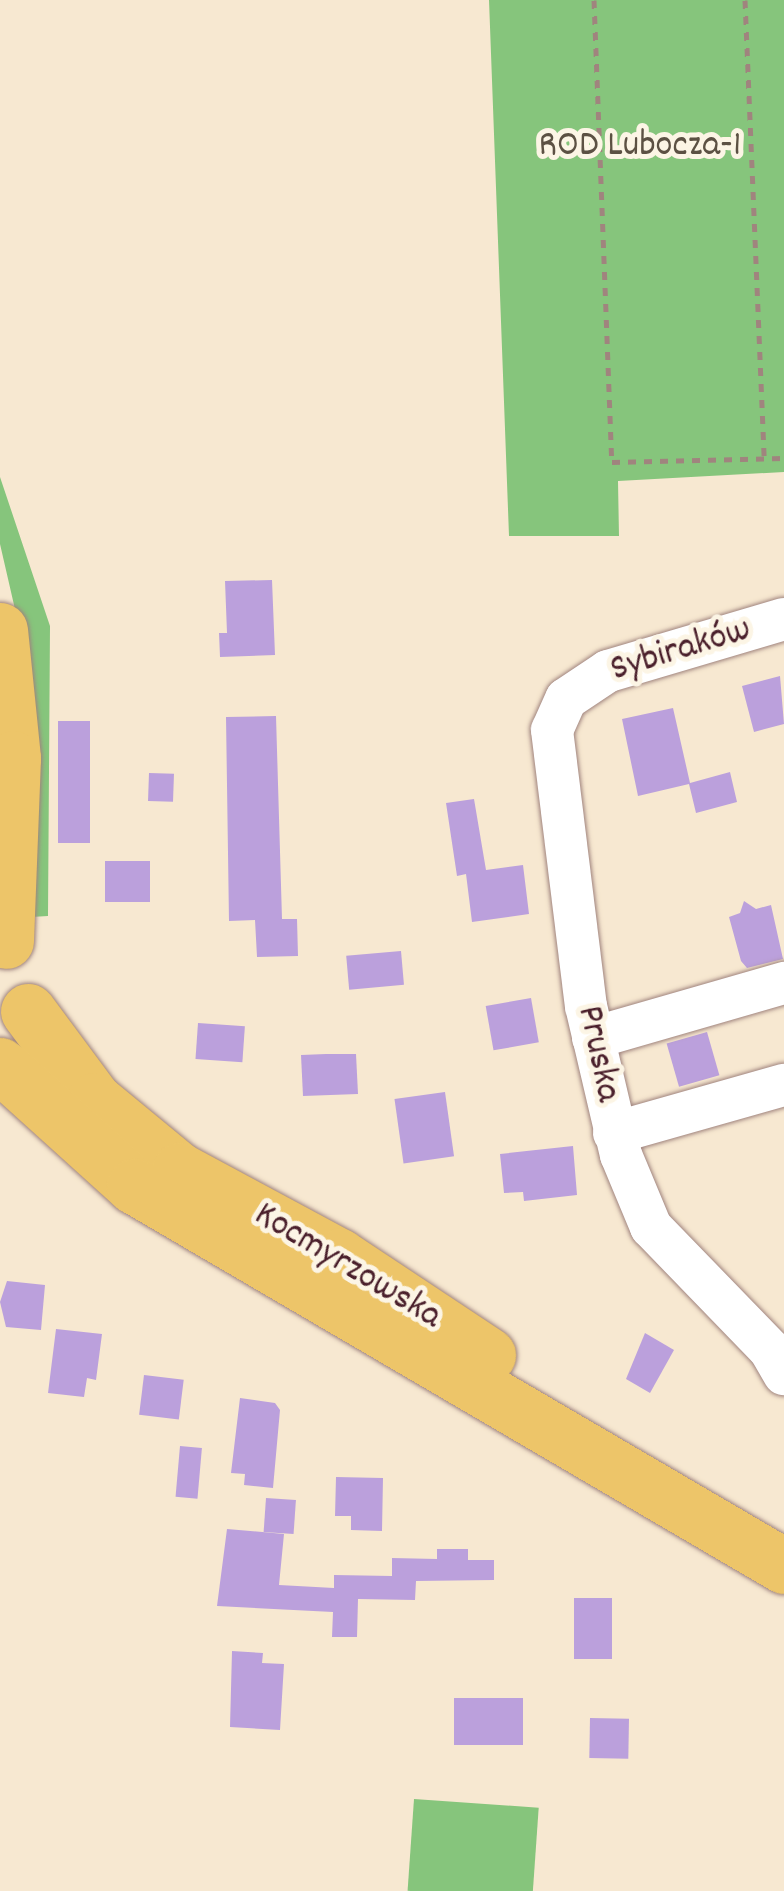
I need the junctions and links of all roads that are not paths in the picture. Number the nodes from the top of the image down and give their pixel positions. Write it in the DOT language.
graph roads {
  1 [pos="784,619"];
  2 [pos="0,630"];
  3 [pos="580,686"];
  4 [pos="3,939"];
  5 [pos="784,983"];
  6 [pos="14,1027"];
  7 [pos="592,1038"];
  8 [pos="0,1065"];
  9 [pos="784,1085"];
  10 [pos="614,1133"];
  11 [pos="784,1374"];
  12 [pos="686,1506"];
  13 [pos="784,1566"];
  1 -- 3 [label="street, Sybiraków"];
  2 -- 4 [label="main road"];
  3 -- 7 [label="street, Pruska"];
  4 -- 6 [label="main road"];
  5 -- 7 [label="street"];
  6 -- 12 [label="main road, Kocmyrzowska"];
  7 -- 10 [label="street, Pruska"];
  8 -- 12 [label="main road, Kocmyrzowska"];
  9 -- 10 [label="street"];
  10 -- 11 [label="street, Pruska"];
  12 -- 13 [label="main road, Kocmyrzowska"];
}
